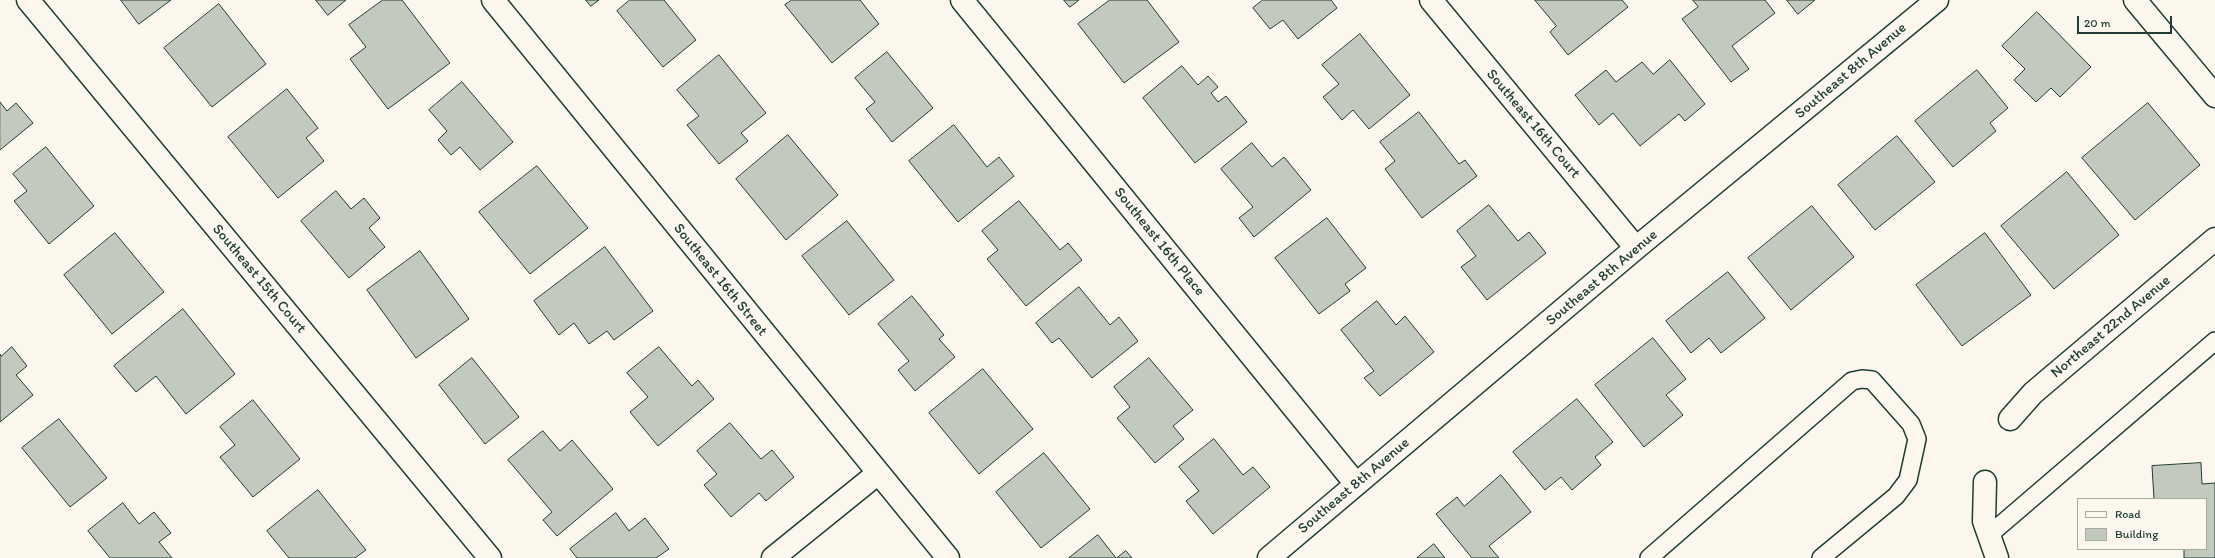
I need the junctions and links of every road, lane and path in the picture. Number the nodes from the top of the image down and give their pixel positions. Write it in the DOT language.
graph roads {
  1 [pos="28,0"];
  2 [pos="493,0"];
  3 [pos="962,0"];
  4 [pos="1431,0"];
  5 [pos="1937,0"];
  6 [pos="2135,0"];
  7 [pos="2215,96"];
  8 [pos="2215,239"];
  9 [pos="1636,248"];
  10 [pos="2215,341"];
  11 [pos="2010,419"];
  12 [pos="877,474"];
  13 [pos="1985,482"];
  14 [pos="1356,484"];
  15 [pos="1989,535"];
  16 [pos="490,558"];
  17 [pos="773,558"];
  18 [pos="948,558"];
  19 [pos="1269,558"];
  20 [pos="1649,558"];
  21 [pos="1821,558"];
  22 [pos="1997,558"];
  1 -- 16 [label="street, Southeast 15th Court"];
  2 -- 12 [label="street, Southeast 16th Street"];
  3 -- 14 [label="street, Southeast 16th Place"];
  4 -- 9 [label="street, Southeast 16th Court"];
  5 -- 9 [label="street, Southeast 8th Avenue"];
  6 -- 7 [label="street"];
  8 -- 11 [label="street, Northeast 22nd Avenue"];
  9 -- 14 [label="street, Southeast 8th Avenue"];
  10 -- 15 [label="lane"];
  12 -- 17 [label="street"];
  12 -- 18 [label="street, Southeast 16th Street"];
  13 -- 15 [label="street"];
  14 -- 19 [label="street, Southeast 8th Avenue"];
  15 -- 22 [label="street"];
  20 -- 21 [label="lane"];
}
